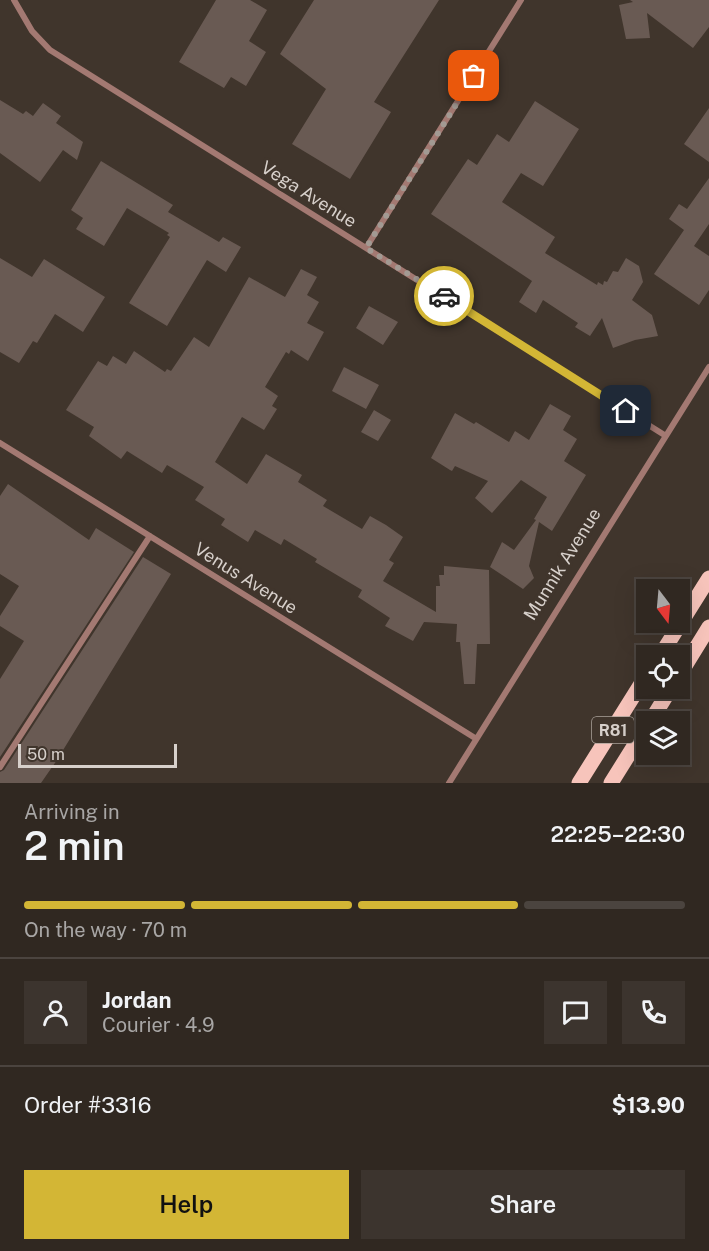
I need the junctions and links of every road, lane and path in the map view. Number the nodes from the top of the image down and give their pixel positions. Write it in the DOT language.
graph roads {
  1 [pos="14,0"];
  2 [pos="521,0"];
  3 [pos="366,248"];
  4 [pos="709,367"];
  5 [pos="666,436"];
  6 [pos="0,443"];
  7 [pos="150,536"];
  8 [pos="709,578"];
  9 [pos="709,627"];
  10 [pos="667,645"];
  11 [pos="690,658"];
  12 [pos="636,692"];
  13 [pos="475,738"];
  14 [pos="636,743"];
  15 [pos="0,767"];
  16 [pos="449,783"];
  17 [pos="579,783"];
  18 [pos="611,783"];
  1 -- 3 [label="street, Vega Avenue"];
  2 -- 3 [label="street"];
  3 -- 5 [label="street, Vega Avenue"];
  4 -- 5 [label="street, Munnik Avenue"];
  5 -- 13 [label="street, Munnik Avenue"];
  6 -- 7 [label="street, Venus Avenue"];
  7 -- 13 [label="street, Venus Avenue"];
  7 -- 15 [label="street"];
  8 -- 10 [label="main road"];
  9 -- 11 [label="main road"];
  12 -- 17 [label="main road, R81"];
  13 -- 16 [label="street, Munnik Avenue"];
  14 -- 18 [label="main road, R81"];
}
